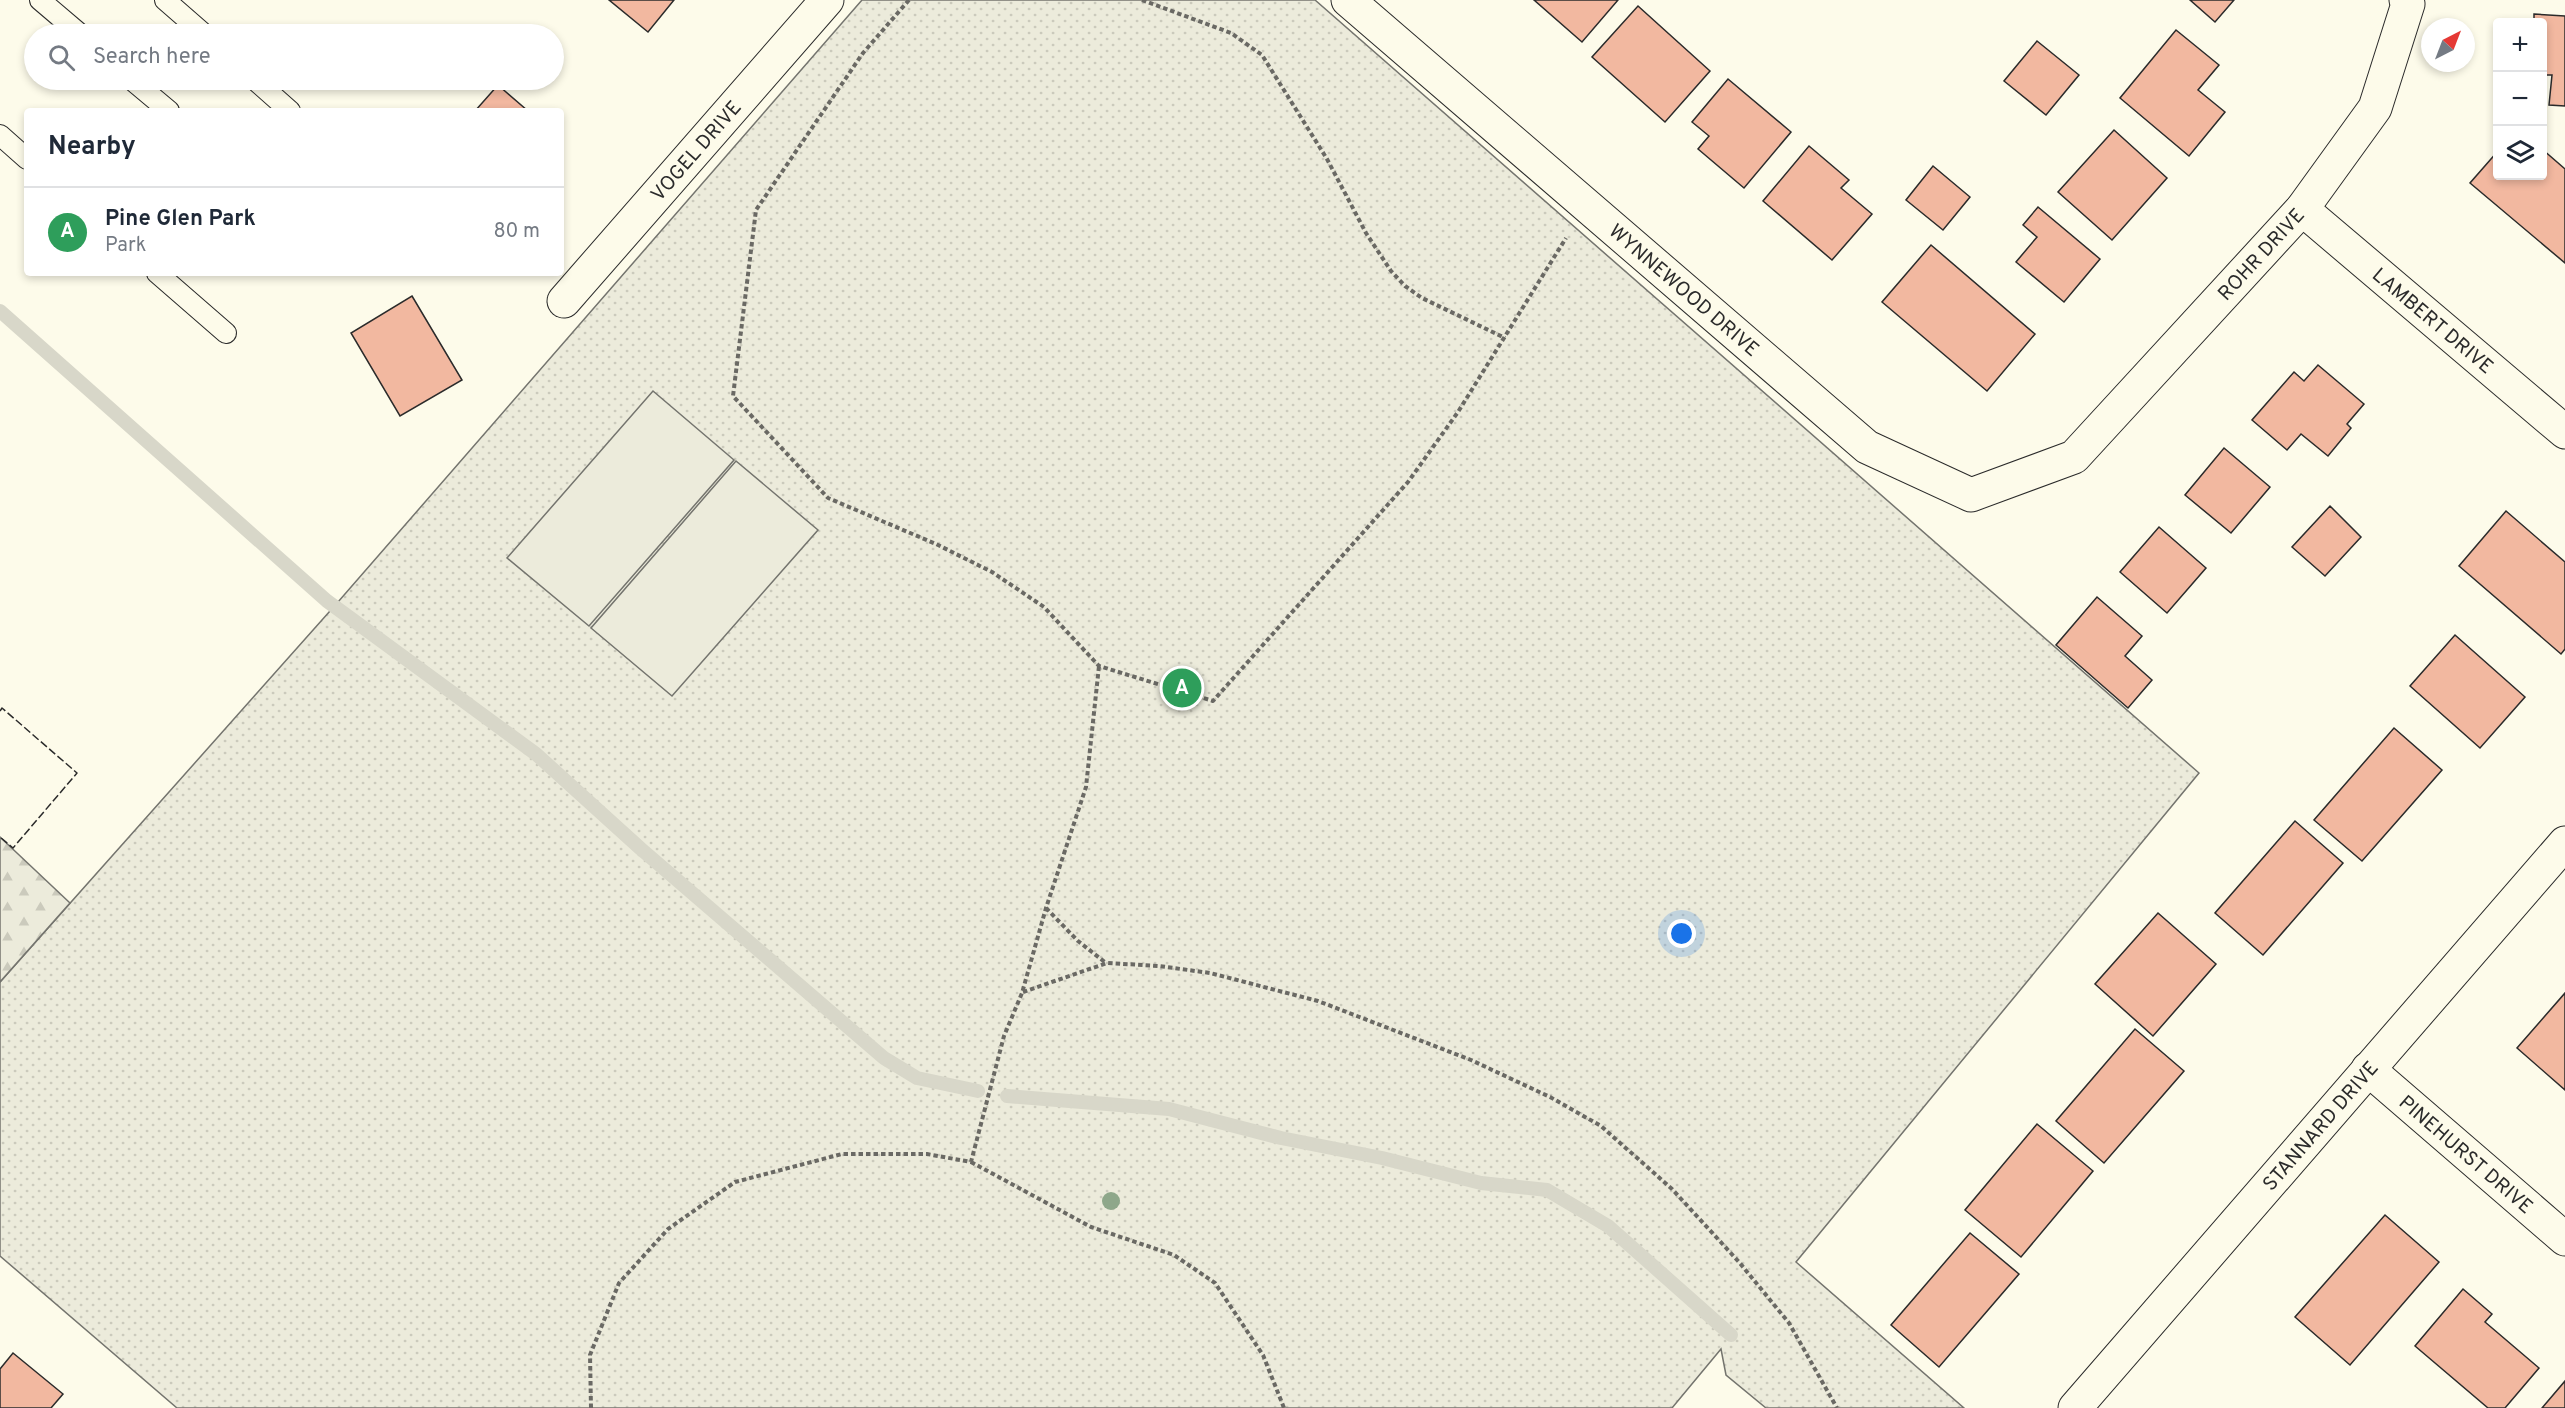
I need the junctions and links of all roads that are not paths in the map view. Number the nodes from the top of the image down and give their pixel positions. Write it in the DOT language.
graph roads {
  1 [pos="40,0"];
  2 [pos="165,0"];
  3 [pos="827,0"];
  4 [pos="1348,0"];
  5 [pos="2407,2"];
  6 [pos="68,24"];
  7 [pos="193,24"];
  8 [pos="144,90"];
  9 [pos="266,90"];
  10 [pos="165,108"];
  11 [pos="287,108"];
  12 [pos="0,135"];
  13 [pos="24,156"];
  14 [pos="2302,209"];
  15 [pos="160,276"];
  16 [pos="564,301"];
  17 [pos="226,333"];
  18 [pos="2565,432"];
  19 [pos="2055,464"];
  20 [pos="2565,843"];
  21 [pos="2368,1069"];
  22 [pos="2565,1239"];
  23 [pos="2075,1408"];
  1 -- 6 [label="lane"];
  2 -- 7 [label="lane"];
  3 -- 16 [label="street, VOGEL DRIVE"];
  4 -- 19 [label="street, WYNNEWOOD DRIVE"];
  5 -- 14 [label="street, ROHR DRIVE"];
  8 -- 10 [label="lane"];
  9 -- 11 [label="lane"];
  12 -- 13 [label="lane"];
  14 -- 18 [label="street, LAMBERT DRIVE"];
  14 -- 19 [label="street, ROHR DRIVE"];
  15 -- 17 [label="lane"];
  20 -- 21 [label="street, STANNARD DRIVE"];
  21 -- 22 [label="street, PINEHURST DRIVE"];
  21 -- 23 [label="street, STANNARD DRIVE"];
}
